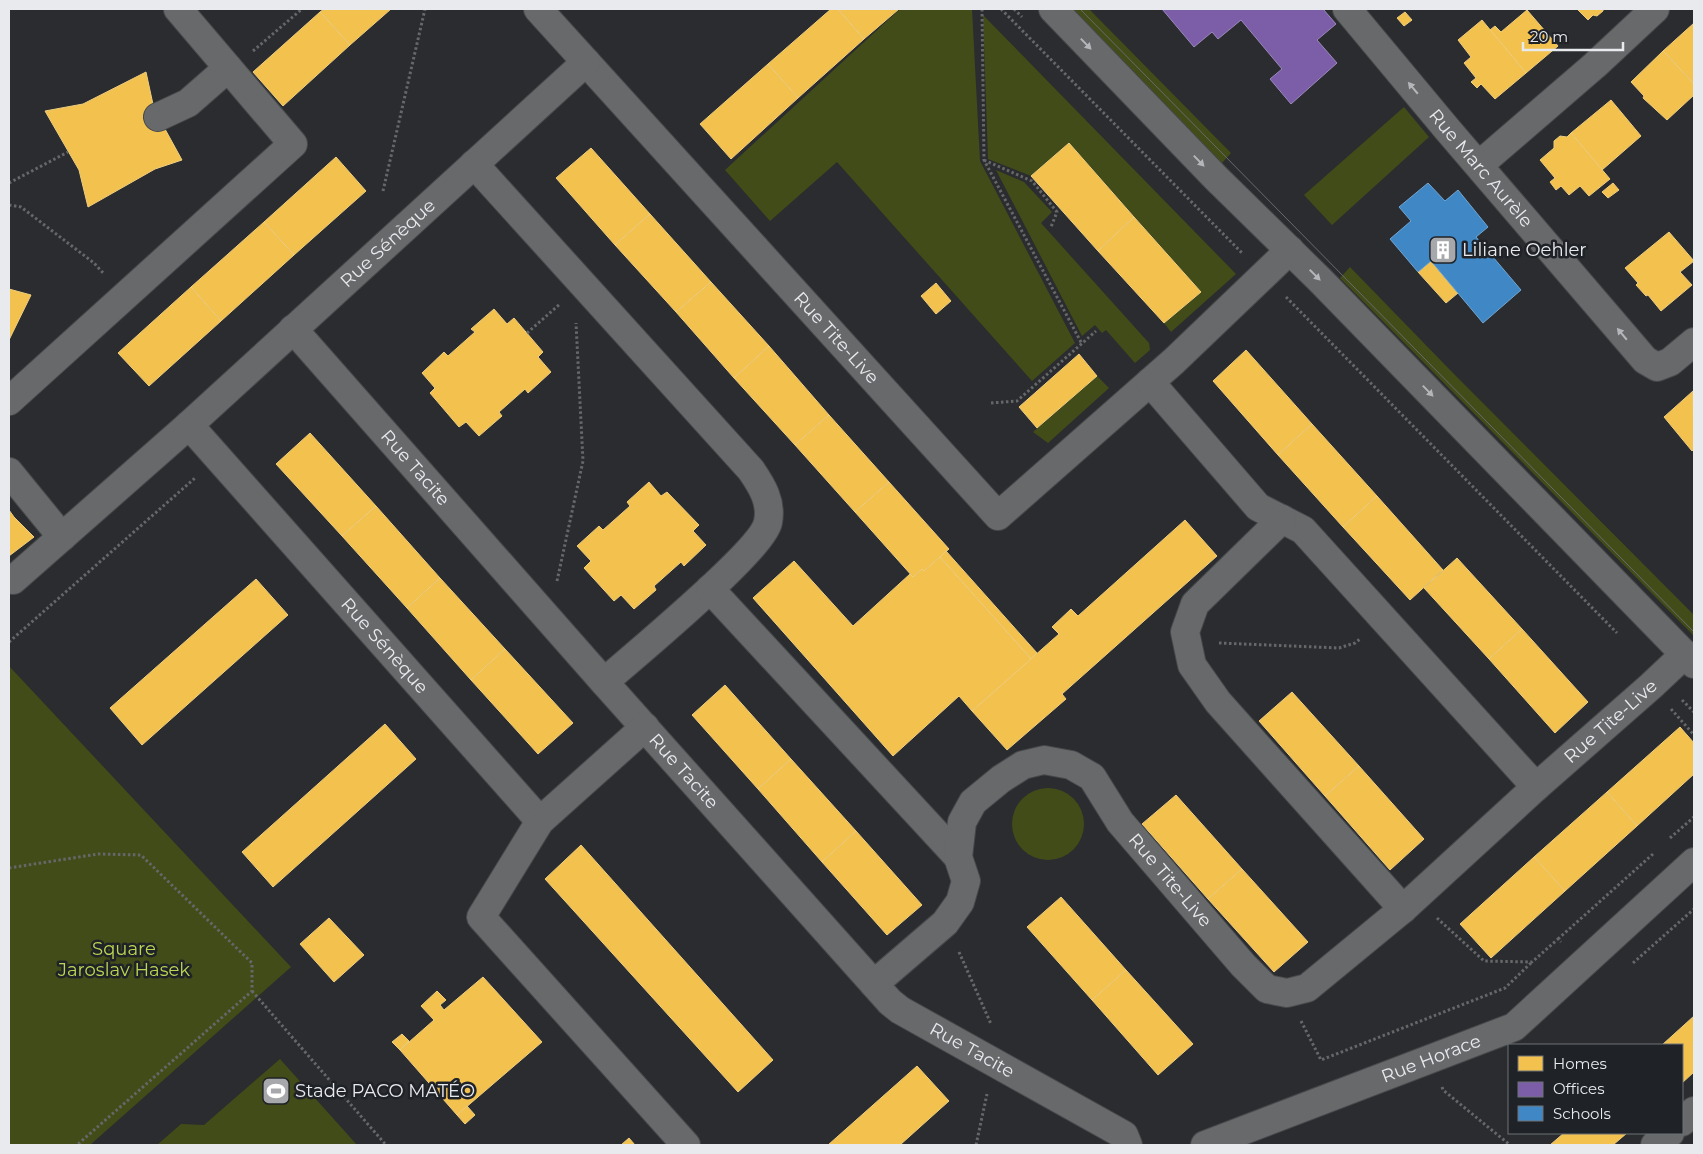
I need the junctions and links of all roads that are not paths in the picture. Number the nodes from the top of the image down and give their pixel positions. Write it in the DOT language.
graph roads {
  1 [pos="178,9"];
  2 [pos="538,9"];
  3 [pos="1052,9"];
  4 [pos="1347,9"];
  5 [pos="1655,9"];
  6 [pos="586,62"];
  7 [pos="228,68"];
  8 [pos="158,117"];
  9 [pos="474,164"];
  10 [pos="1479,165"];
  11 [pos="1290,250"];
  12 [pos="293,329"];
  13 [pos="1694,342"];
  14 [pos="1150,382"];
  15 [pos="9,401"];
  16 [pos="189,425"];
  17 [pos="9,472"];
  18 [pos="1282,519"];
  19 [pos="62,538"];
  20 [pos="13,580"];
  21 [pos="710,589"];
  22 [pos="1690,659"];
  23 [pos="604,682"];
  24 [pos="645,727"];
  25 [pos="1536,787"];
  26 [pos="540,821"];
  27 [pos="958,856"];
  28 [pos="1694,862"];
  29 [pos="1409,904"];
  30 [pos="874,984"];
  31 [pos="1694,1111"];
  32 [pos="1683,1121"];
  33 [pos="1669,1134"];
  34 [pos="686,1145"];
  35 [pos="1128,1145"];
  36 [pos="1205,1145"];
  37 [pos="1655,1145"];
  1 -- 7 [label="street"];
  2 -- 6 [label="street, Rue Tite-Live"];
  3 -- 11 [label="street, one-way"];
  10 -- 4 [label="street, Rue Marc Aurèle, one-way"];
  5 -- 10 [label="street"];
  6 -- 9 [label="street, Rue Sénèque"];
  6 -- 14 [label="street, Rue Tite-Live"];
  7 -- 8 [label="street"];
  7 -- 15 [label="street"];
  9 -- 12 [label="street, Rue Sénèque"];
  9 -- 21 [label="street"];
  13 -- 10 [label="street, Rue Marc Aurèle, one-way"];
  11 -- 14 [label="street, Rue Tite-Live"];
  11 -- 22 [label="street, one-way"];
  12 -- 16 [label="street, Rue Sénèque"];
  12 -- 23 [label="street, Rue Tacite"];
  14 -- 18 [label="street"];
  16 -- 19 [label="street, Rue Sénèque"];
  16 -- 26 [label="street, Rue Sénèque"];
  17 -- 19 [label="street"];
  18 -- 25 [label="street"];
  18 -- 29 [label="street"];
  19 -- 20 [label="street, Rue Sénèque"];
  21 -- 23 [label="street"];
  21 -- 27 [label="street"];
  22 -- 25 [label="street, Rue Tite-Live"];
  23 -- 24 [label="street, Rue Tacite"];
  24 -- 26 [label="street"];
  24 -- 30 [label="street, Rue Tacite"];
  25 -- 29 [label="street, Rue Tite-Live"];
  26 -- 34 [label="street"];
  27 -- 29 [label="street, Rue Tite-Live"];
  27 -- 30 [label="street, Rue Tite-Live"];
  28 -- 36 [label="street, Rue Horace"];
  30 -- 35 [label="street, Rue Tacite"];
  31 -- 32 [label="street"];
  33 -- 37 [label="street"];
}
